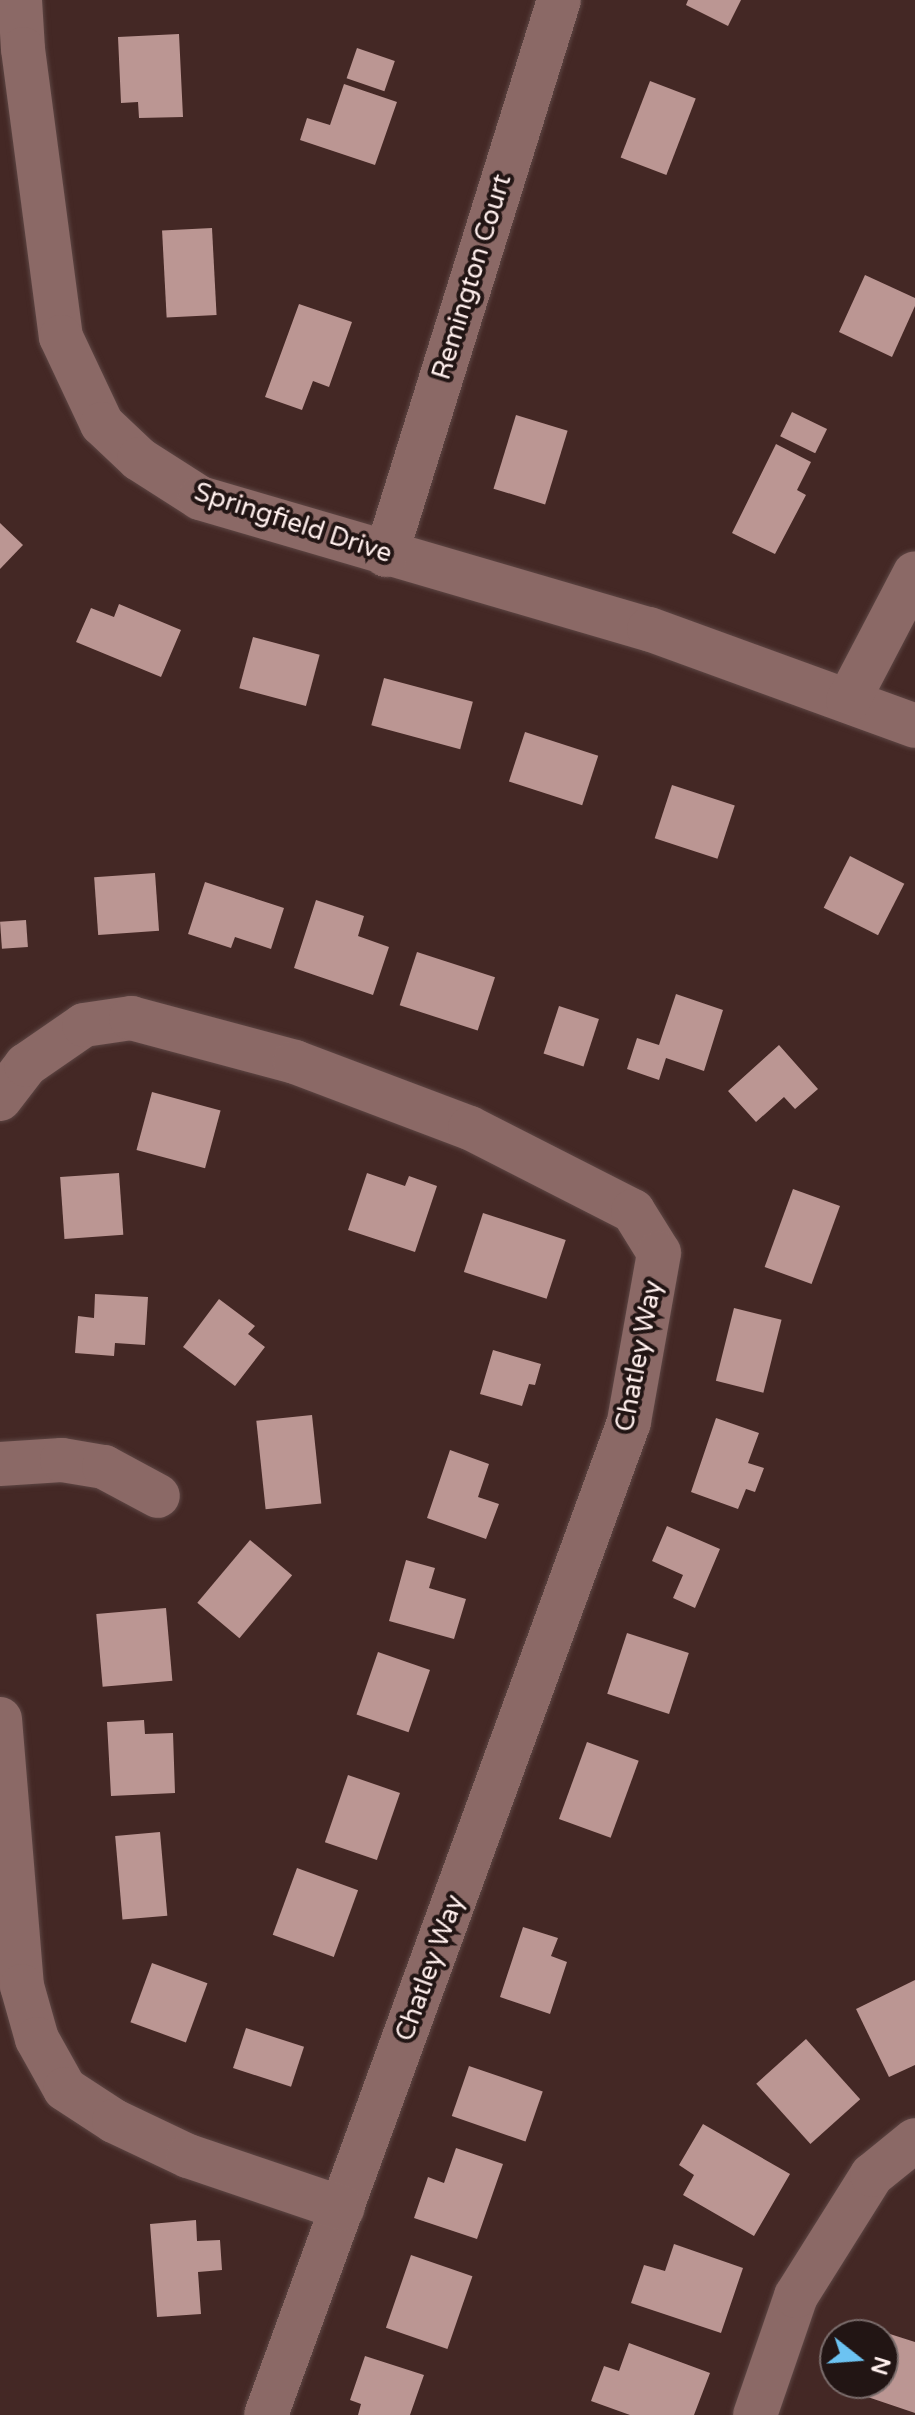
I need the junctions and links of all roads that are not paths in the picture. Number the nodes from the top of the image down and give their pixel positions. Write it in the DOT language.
graph roads {
  1 [pos="20,0"];
  2 [pos="559,0"];
  3 [pos="12,52"];
  4 [pos="386,555"];
  5 [pos="915,573"];
  6 [pos="848,701"];
  7 [pos="915,726"];
  8 [pos="0,1099"];
  9 [pos="0,1464"];
  10 [pos="158,1496"];
  11 [pos="0,1719"];
  12 [pos="915,2140"];
  13 [pos="342,2208"];
  14 [pos="266,2415"];
  15 [pos="755,2415"];
  1 -- 3 [label="street, Springfield Drive"];
  2 -- 4 [label="street, Remington Court"];
  3 -- 4 [label="street, Springfield Drive"];
  4 -- 6 [label="street, Springfield Drive"];
  5 -- 6 [label="street"];
  6 -- 7 [label="street, Springfield Drive"];
  8 -- 13 [label="street, Chatley Way"];
  9 -- 10 [label="street"];
  11 -- 13 [label="street"];
  12 -- 15 [label="street"];
  13 -- 14 [label="street, Chatley Way"];
}
